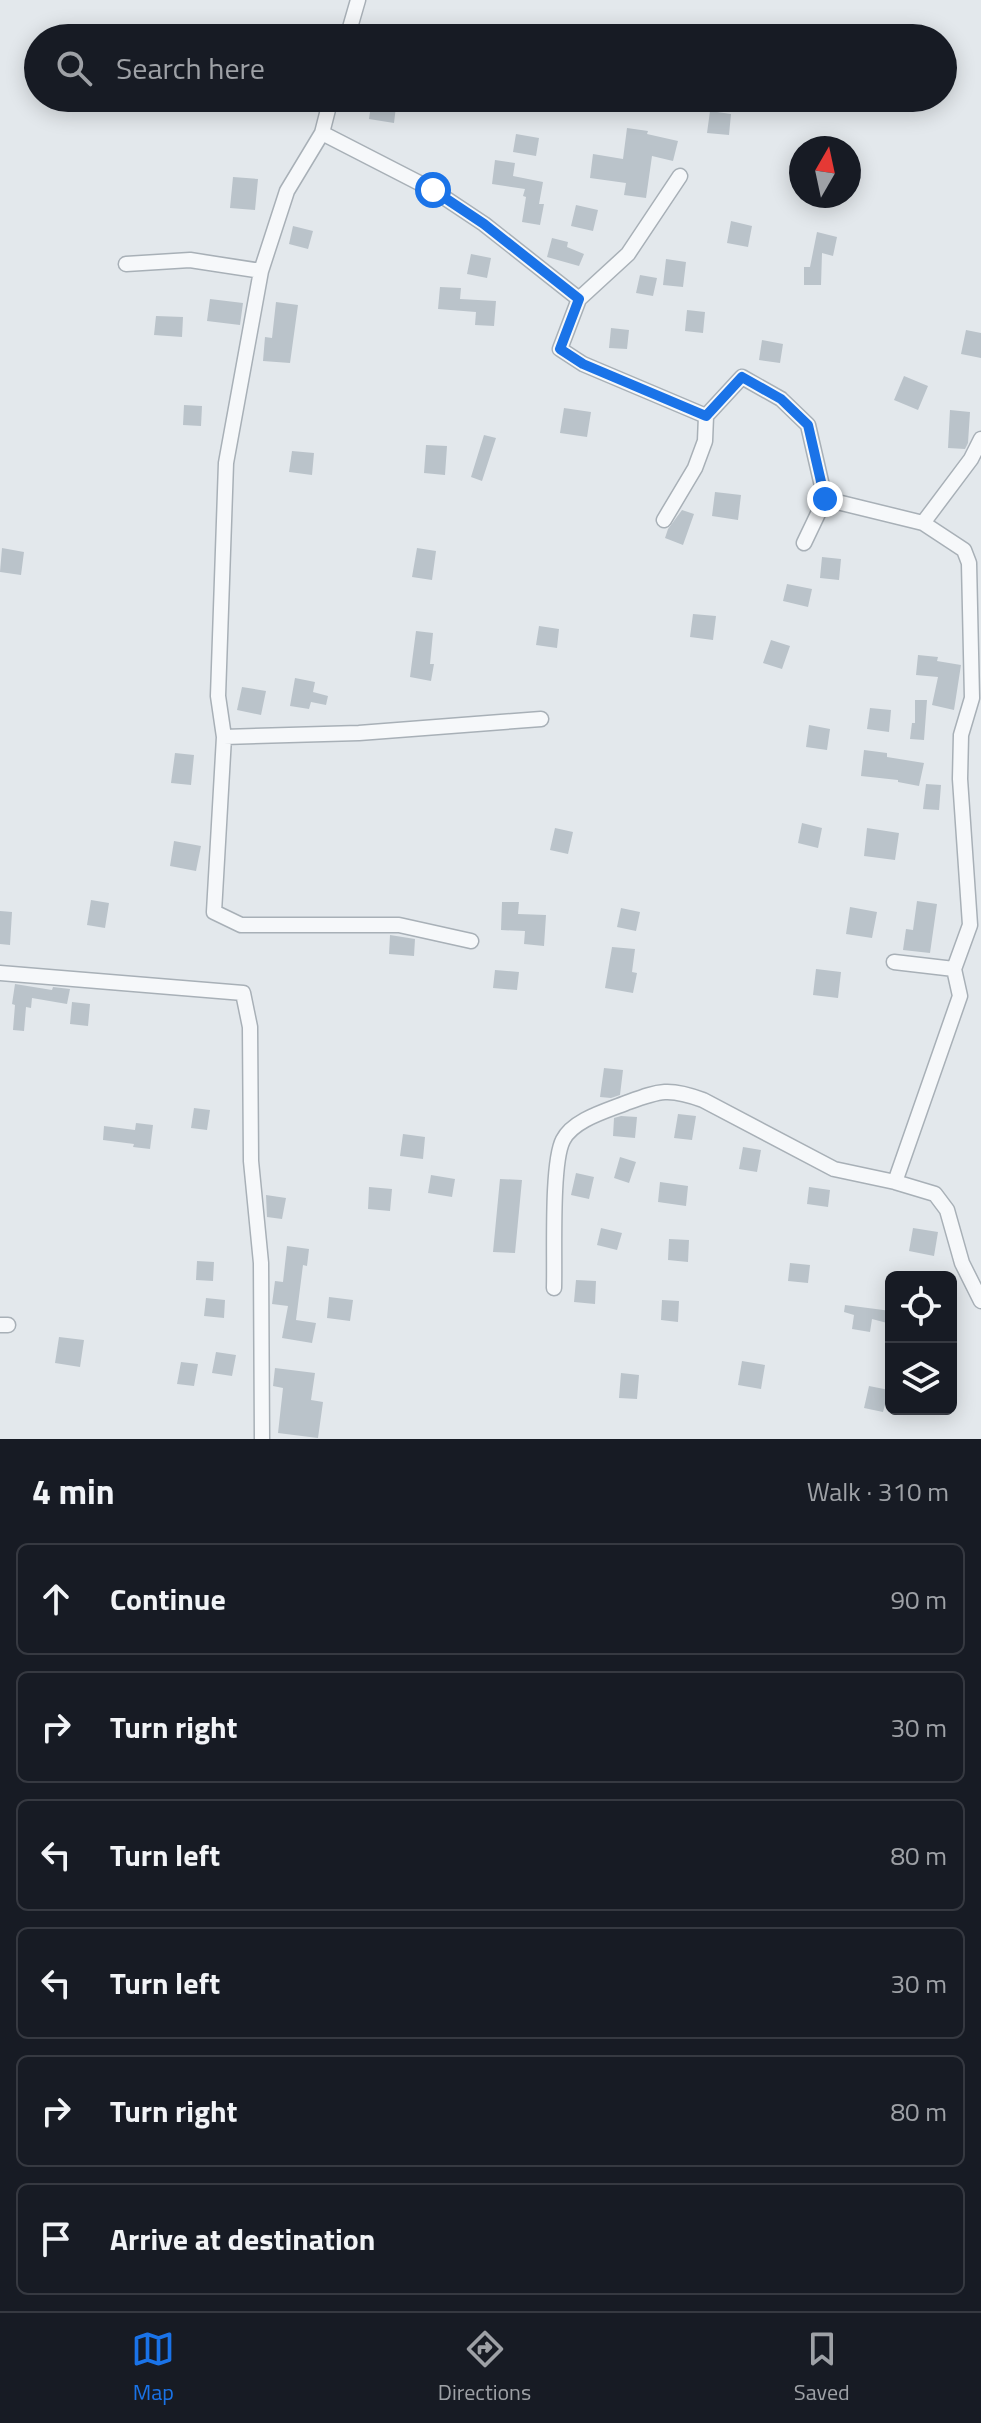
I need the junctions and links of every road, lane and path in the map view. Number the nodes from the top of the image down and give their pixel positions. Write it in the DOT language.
graph roads {
  1 [pos="358,0"];
  2 [pos="351,24"];
  3 [pos="327,112"];
  4 [pos="322,133"];
  5 [pos="680,176"];
  6 [pos="126,264"];
  7 [pos="261,271"];
  8 [pos="579,299"];
  9 [pos="706,416"];
  10 [pos="981,439"];
  11 [pos="825,499"];
  12 [pos="664,520"];
  13 [pos="923,523"];
  14 [pos="804,543"];
  15 [pos="975,564"];
  16 [pos="541,719"];
  17 [pos="224,737"];
  18 [pos="471,941"];
  19 [pos="894,962"];
  20 [pos="954,969"];
  21 [pos="0,973"];
  22 [pos="895,1182"];
  23 [pos="554,1288"];
  24 [pos="981,1301"];
  25 [pos="262,1439"];
  1 -- 2 [label="street"];
  3 -- 4 [label="street"];
  4 -- 7 [label="street"];
  4 -- 8 [label="street"];
  5 -- 8 [label="street"];
  6 -- 7 [label="street"];
  7 -- 17 [label="street"];
  8 -- 9 [label="street"];
  9 -- 11 [label="street"];
  9 -- 12 [label="street"];
  10 -- 13 [label="street"];
  11 -- 13 [label="street"];
  11 -- 14 [label="street"];
  13 -- 15 [label="street"];
  15 -- 20 [label="street"];
  16 -- 17 [label="street"];
  17 -- 18 [label="street"];
  19 -- 20 [label="street"];
  20 -- 22 [label="street"];
  21 -- 25 [label="street"];
  22 -- 23 [label="street"];
  22 -- 24 [label="street"];
}
